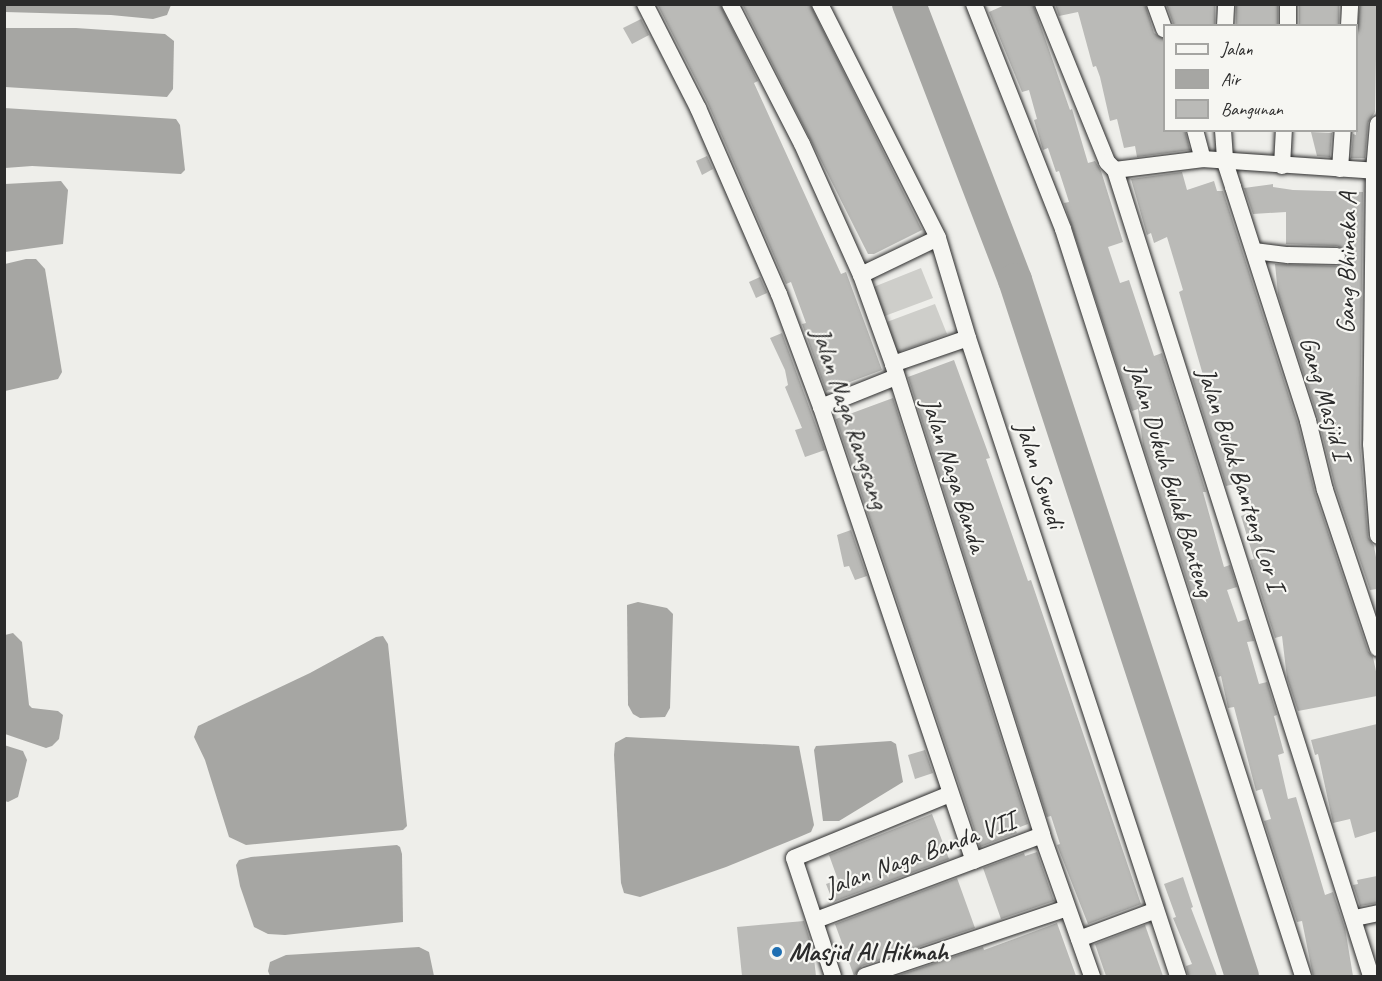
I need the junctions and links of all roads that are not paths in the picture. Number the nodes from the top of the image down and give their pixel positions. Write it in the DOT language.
graph roads {
  1 [pos="645,4"];
  2 [pos="730,4"];
  3 [pos="820,4"];
  4 [pos="974,4"];
  5 [pos="1043,4"];
  6 [pos="1155,4"];
  7 [pos="1226,4"];
  8 [pos="1288,4"];
  9 [pos="1350,4"];
  10 [pos="1225,24"];
  11 [pos="1288,24"];
  12 [pos="1349,24"];
  13 [pos="1163,26"];
  14 [pos="1377,124"];
  15 [pos="1196,132"];
  16 [pos="1223,132"];
  17 [pos="1284,132"];
  18 [pos="1343,132"];
  19 [pos="1203,159"];
  20 [pos="1225,162"];
  21 [pos="1282,166"];
  22 [pos="1340,169"];
  23 [pos="1115,170"];
  24 [pos="1376,171"];
  25 [pos="938,238"];
  26 [pos="1254,251"];
  27 [pos="1337,256"];
  28 [pos="861,275"];
  29 [pos="968,338"];
  30 [pos="895,371"];
  31 [pos="821,407"];
  32 [pos="1377,536"];
  33 [pos="1377,648"];
  34 [pos="950,794"];
  35 [pos="1042,835"];
  36 [pos="974,861"];
  37 [pos="1067,908"];
  38 [pos="1156,910"];
  39 [pos="1377,913"];
  40 [pos="1355,918"];
  41 [pos="816,920"];
  42 [pos="1079,939"];
  43 [pos="833,976"];
  44 [pos="865,976"];
  45 [pos="1092,976"];
  46 [pos="1178,976"];
  47 [pos="1303,976"];
  48 [pos="1371,976"];
  1 -- 31 [label="street, Jalan Naga Rangsang"];
  2 -- 28 [label="street, Jalan Naga Banda"];
  3 -- 25 [label="street, Jalan Sewedi"];
  4 -- 47 [label="street, Jalan Dukuh Bulak Banteng"];
  5 -- 23 [label="street, Jalan Bulak Banteng Lor I"];
  6 -- 13 [label="street"];
  7 -- 10 [label="street"];
  8 -- 11 [label="street"];
  9 -- 12 [label="street"];
  14 -- 24 [label="street, Gang Bhineka A"];
  15 -- 19 [label="street"];
  16 -- 20 [label="street, Gang Masjid I"];
  17 -- 21 [label="street"];
  18 -- 22 [label="street"];
  19 -- 20 [label="street"];
  19 -- 23 [label="street"];
  20 -- 21 [label="street"];
  20 -- 26 [label="street, Gang Masjid I"];
  21 -- 22 [label="street"];
  22 -- 24 [label="street"];
  23 -- 40 [label="street, Jalan Bulak Banteng Lor I"];
  24 -- 32 [label="street, Gang Bhineka A"];
  25 -- 28 [label="street"];
  25 -- 29 [label="street, Jalan Sewedi"];
  26 -- 27 [label="street"];
  26 -- 33 [label="street, Gang Masjid I"];
  28 -- 30 [label="street, Jalan Naga Banda"];
  29 -- 30 [label="street"];
  29 -- 38 [label="street, Jalan Sewedi"];
  30 -- 31 [label="street"];
  30 -- 35 [label="street, Jalan Naga Banda"];
  31 -- 34 [label="street, Jalan Naga Rangsang"];
  34 -- 36 [label="street, Jalan Naga Rangsang"];
  34 -- 41 [label="street"];
  35 -- 36 [label="street, Jalan Naga Banda VII"];
  35 -- 37 [label="street, Jalan Naga Banda"];
  36 -- 41 [label="street, Jalan Naga Banda VII"];
  37 -- 42 [label="street, Jalan Naga Banda"];
  37 -- 44 [label="street"];
  38 -- 42 [label="street"];
  38 -- 46 [label="street, Jalan Sewedi"];
  39 -- 40 [label="street"];
  40 -- 48 [label="street, Jalan Bulak Banteng Lor I"];
  41 -- 43 [label="street"];
  42 -- 45 [label="street, Jalan Naga Banda"];
}
